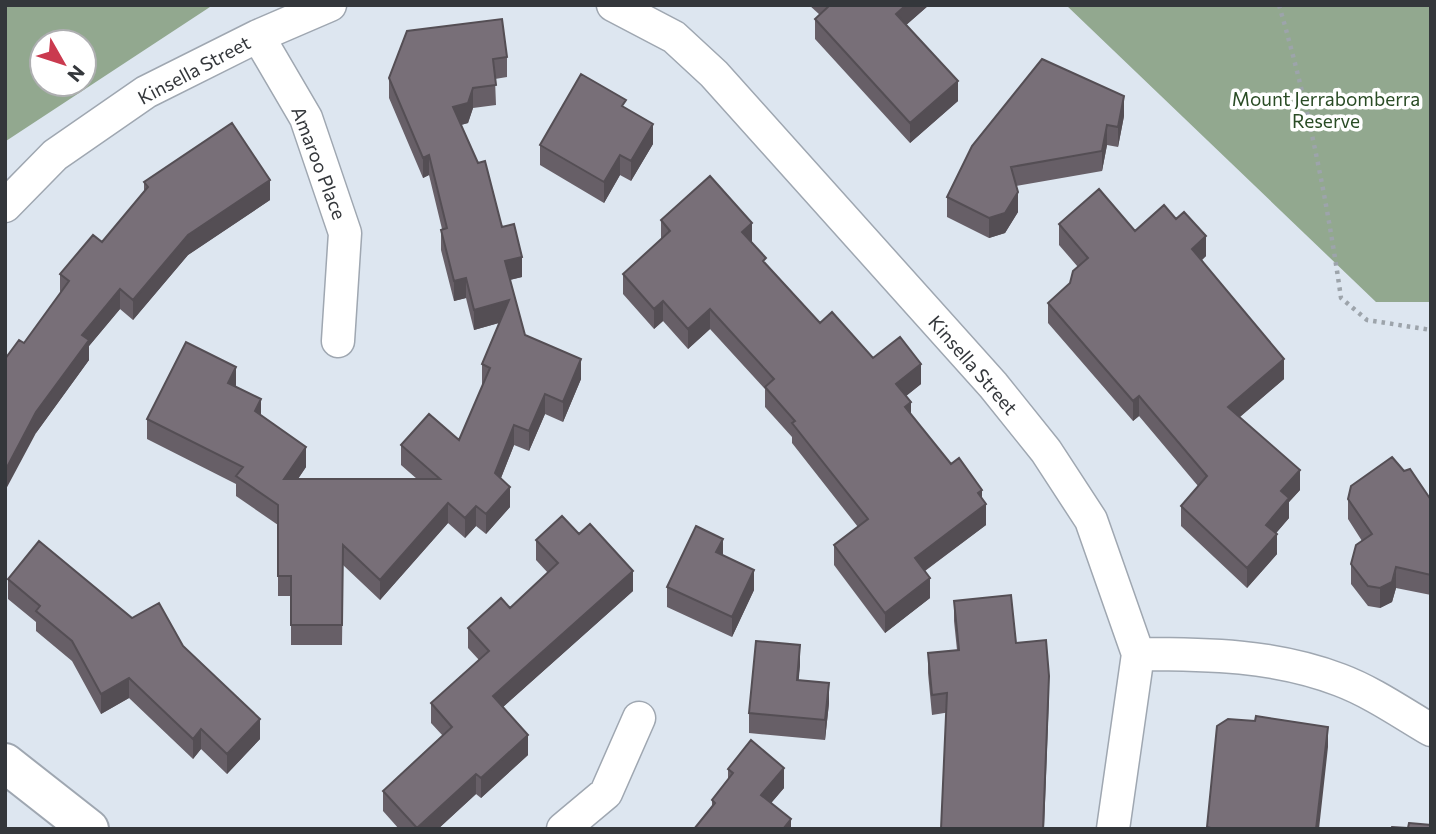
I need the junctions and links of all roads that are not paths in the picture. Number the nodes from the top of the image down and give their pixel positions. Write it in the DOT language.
graph roads {
  1 [pos="330,5"];
  2 [pos="613,5"];
  3 [pos="258,36"];
  4 [pos="5,206"];
  5 [pos="338,341"];
  6 [pos="1138,654"];
  7 [pos="639,718"];
  8 [pos="1431,730"];
  9 [pos="5,763"];
  10 [pos="89,829"];
  11 [pos="563,829"];
  12 [pos="1113,829"];
  1 -- 3 [label="street, Kinsella Street"];
  2 -- 6 [label="street, Kinsella Street"];
  3 -- 4 [label="street, Kinsella Street"];
  3 -- 5 [label="street, Amaroo Place"];
  6 -- 8 [label="street"];
  6 -- 12 [label="street, Kinsella Street"];
  7 -- 11 [label="street"];
  9 -- 10 [label="street"];
}
